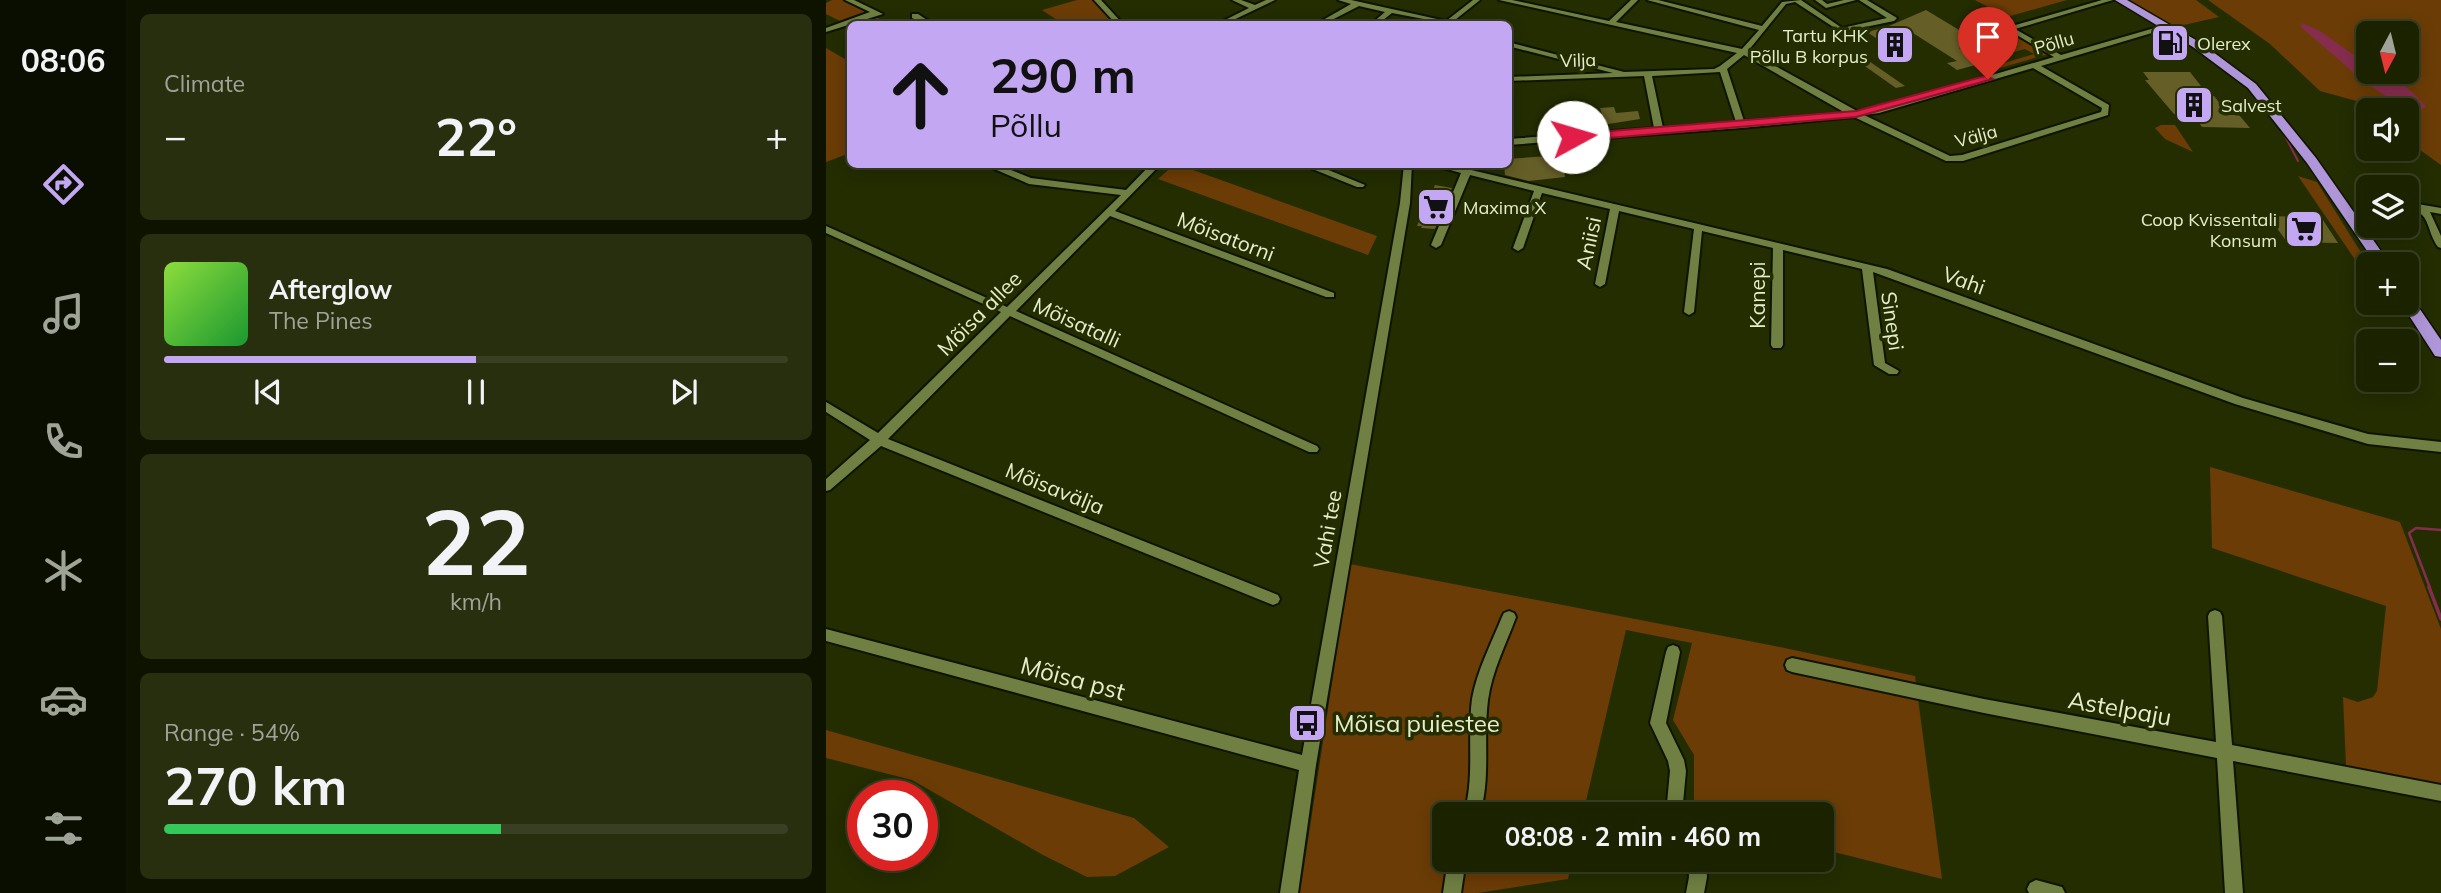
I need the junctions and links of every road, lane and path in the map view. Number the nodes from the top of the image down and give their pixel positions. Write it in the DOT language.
graph roads {
  1 [pos="848,0"];
  2 [pos="1097,0"];
  3 [pos="1235,0"];
  4 [pos="1272,0"];
  5 [pos="1341,0"];
  6 [pos="1477,0"];
  7 [pos="1502,0"];
  8 [pos="1635,0"];
  9 [pos="1650,0"];
  10 [pos="1795,0"];
  11 [pos="1853,0"];
  12 [pos="1862,0"];
  13 [pos="2110,0"];
  14 [pos="2120,0"];
  15 [pos="1780,2"];
  16 [pos="1821,2"];
  17 [pos="1357,4"];
  18 [pos="1255,8"];
  19 [pos="1807,8"];
  20 [pos="1390,11"];
  21 [pos="915,16"];
  22 [pos="2153,17"];
  23 [pos="855,21"];
  24 [pos="924,21"];
  25 [pos="1116,21"];
  26 [pos="1227,21"];
  27 [pos="1325,21"];
  28 [pos="1378,21"];
  29 [pos="1433,21"];
  30 [pos="1450,21"];
  31 [pos="847,23"];
  32 [pos="1611,23"];
  33 [pos="2168,27"];
  34 [pos="1763,29"];
  35 [pos="826,30"];
  36 [pos="2139,35"];
  37 [pos="1512,45"];
  38 [pos="1743,51"];
  39 [pos="2059,57"];
  40 [pos="2033,65"];
  41 [pos="1723,68"];
  42 [pos="1622,74"];
  43 [pos="1648,74"];
  44 [pos="1512,79"];
  45 [pos="1856,114"];
  46 [pos="1741,125"];
  47 [pos="1659,130"];
  48 [pos="2290,132"];
  49 [pos="1512,142"];
  50 [pos="997,168"];
  51 [pos="1153,168"];
  52 [pos="1315,168"];
  53 [pos="1410,168"];
  54 [pos="1448,168"];
  55 [pos="1456,168"];
  56 [pos="1466,173"];
  57 [pos="1360,185"];
  58 [pos="1538,191"];
  59 [pos="1128,193"];
  60 [pos="2419,208"];
  61 [pos="1615,209"];
  62 [pos="2422,209"];
  63 [pos="2441,211"];
  64 [pos="1109,212"];
  65 [pos="826,229"];
  66 [pos="1699,229"];
  67 [pos="1436,245"];
  68 [pos="2441,245"];
  69 [pos="1778,246"];
  70 [pos="1518,248"];
  71 [pos="2366,252"];
  72 [pos="2375,252"];
  73 [pos="1867,267"];
  74 [pos="1600,284"];
  75 [pos="1330,295"];
  76 [pos="1008,312"];
  77 [pos="1689,312"];
  78 [pos="2410,315"];
  79 [pos="2417,315"];
  80 [pos="1777,345"];
  81 [pos="2440,350"];
  82 [pos="1893,371"];
  83 [pos="826,406"];
  84 [pos="879,440"];
  85 [pos="2441,447"];
  86 [pos="1313,449"];
  87 [pos="826,486"];
  88 [pos="1273,599"];
  89 [pos="2216,616"];
  90 [pos="1509,617"];
  91 [pos="826,635"];
  92 [pos="1673,652"];
  93 [pos="1791,665"];
  94 [pos="2224,751"];
  95 [pos="1308,765"];
  96 [pos="2441,793"];
  97 [pos="1475,802"];
  98 [pos="1675,802"];
  99 [pos="1455,872"];
  100 [pos="1698,872"];
  101 [pos="2036,889"];
  102 [pos="1289,893"];
  103 [pos="1452,893"];
  104 [pos="1695,893"];
  105 [pos="2056,893"];
  106 [pos="2234,893"];
  1 -- 23 [label="street"];
  2 -- 25 [label="street"];
  3 -- 18 [label="street"];
  4 -- 18 [label="street"];
  5 -- 17 [label="street"];
  6 -- 30 [label="street"];
  7 -- 32 [label="street"];
  8 -- 32 [label="street"];
  9 -- 34 [label="street"];
  10 -- 15 [label="street"];
  10 -- 19 [label="street"];
  11 -- 16 [label="street"];
  12 -- 19 [label="street"];
  13 -- 39 [label="street"];
  14 -- 22 [label="highway"];
  15 -- 34 [label="street"];
  16 -- 19 [label="street"];
  17 -- 20 [label="street"];
  17 -- 27 [label="street"];
  18 -- 26 [label="street"];
  20 -- 28 [label="street"];
  20 -- 29 [label="street"];
  21 -- 24 [label="street"];
  22 -- 33 [label="highway"];
  22 -- 36 [label="street"];
  31 -- 35 [label="street"];
  32 -- 38 [label="street"];
  33 -- 36 [label="street, Põllu"];
  33 -- 48 [label="highway"];
  34 -- 38 [label="street"];
  36 -- 39 [label="street, Põllu"];
  37 -- 42 [label="street"];
  38 -- 41 [label="street"];
  38 -- 45 [label="street"];
  39 -- 40 [label="street, Põllu"];
  40 -- 45 [label="street, Põllu"];
  40 -- 45 [label="street, Välja"];
  41 -- 43 [label="street, Vilja"];
  41 -- 46 [label="street"];
  42 -- 43 [label="street, Vilja"];
  42 -- 44 [label="street, Vilja"];
  43 -- 47 [label="street"];
  45 -- 46 [label="street"];
  46 -- 47 [label="street"];
  47 -- 49 [label="street"];
  48 -- 71 [label="highway"];
  48 -- 72 [label="highway"];
  50 -- 59 [label="street"];
  51 -- 59 [label="street, Mõisa allee"];
  52 -- 57 [label="street"];
  53 -- 95 [label="street, Vahi tee"];
  54 -- 56 [label="street, Vahi"];
  55 -- 56 [label="street, Vahi"];
  56 -- 58 [label="street, Vahi"];
  56 -- 67 [label="street"];
  58 -- 61 [label="street, Vahi"];
  58 -- 70 [label="street"];
  59 -- 64 [label="street, Mõisa allee"];
  60 -- 62 [label="street"];
  61 -- 66 [label="street, Vahi"];
  61 -- 74 [label="street, Aniisi"];
  62 -- 63 [label="street"];
  62 -- 68 [label="street"];
  64 -- 75 [label="street, Mõisatorni"];
  64 -- 76 [label="street, Mõisa allee"];
  65 -- 76 [label="street, Mõisatalli"];
  66 -- 69 [label="street, Vahi"];
  66 -- 77 [label="street"];
  69 -- 73 [label="street, Vahi"];
  69 -- 80 [label="street, Kanepi"];
  73 -- 82 [label="street, Sinepi"];
  73 -- 85 [label="street, Vahi"];
  76 -- 84 [label="street, Mõisa allee"];
  76 -- 86 [label="street, Mõisatalli"];
  78 -- 81 [label="highway"];
  79 -- 81 [label="highway"];
  83 -- 84 [label="street, Mõisavälja"];
  84 -- 87 [label="street, Mõisa allee"];
  84 -- 88 [label="street, Mõisavälja"];
  89 -- 94 [label="street"];
  90 -- 97 [label="street"];
  91 -- 95 [label="street, Mõisa pst"];
  92 -- 98 [label="street"];
  93 -- 94 [label="street, Astelpaju"];
  94 -- 96 [label="street, Astelpaju"];
  94 -- 106 [label="street"];
  95 -- 102 [label="street, Vahi tee"];
  99 -- 103 [label="street"];
  100 -- 104 [label="street"];
  101 -- 105 [label="street"];
}
